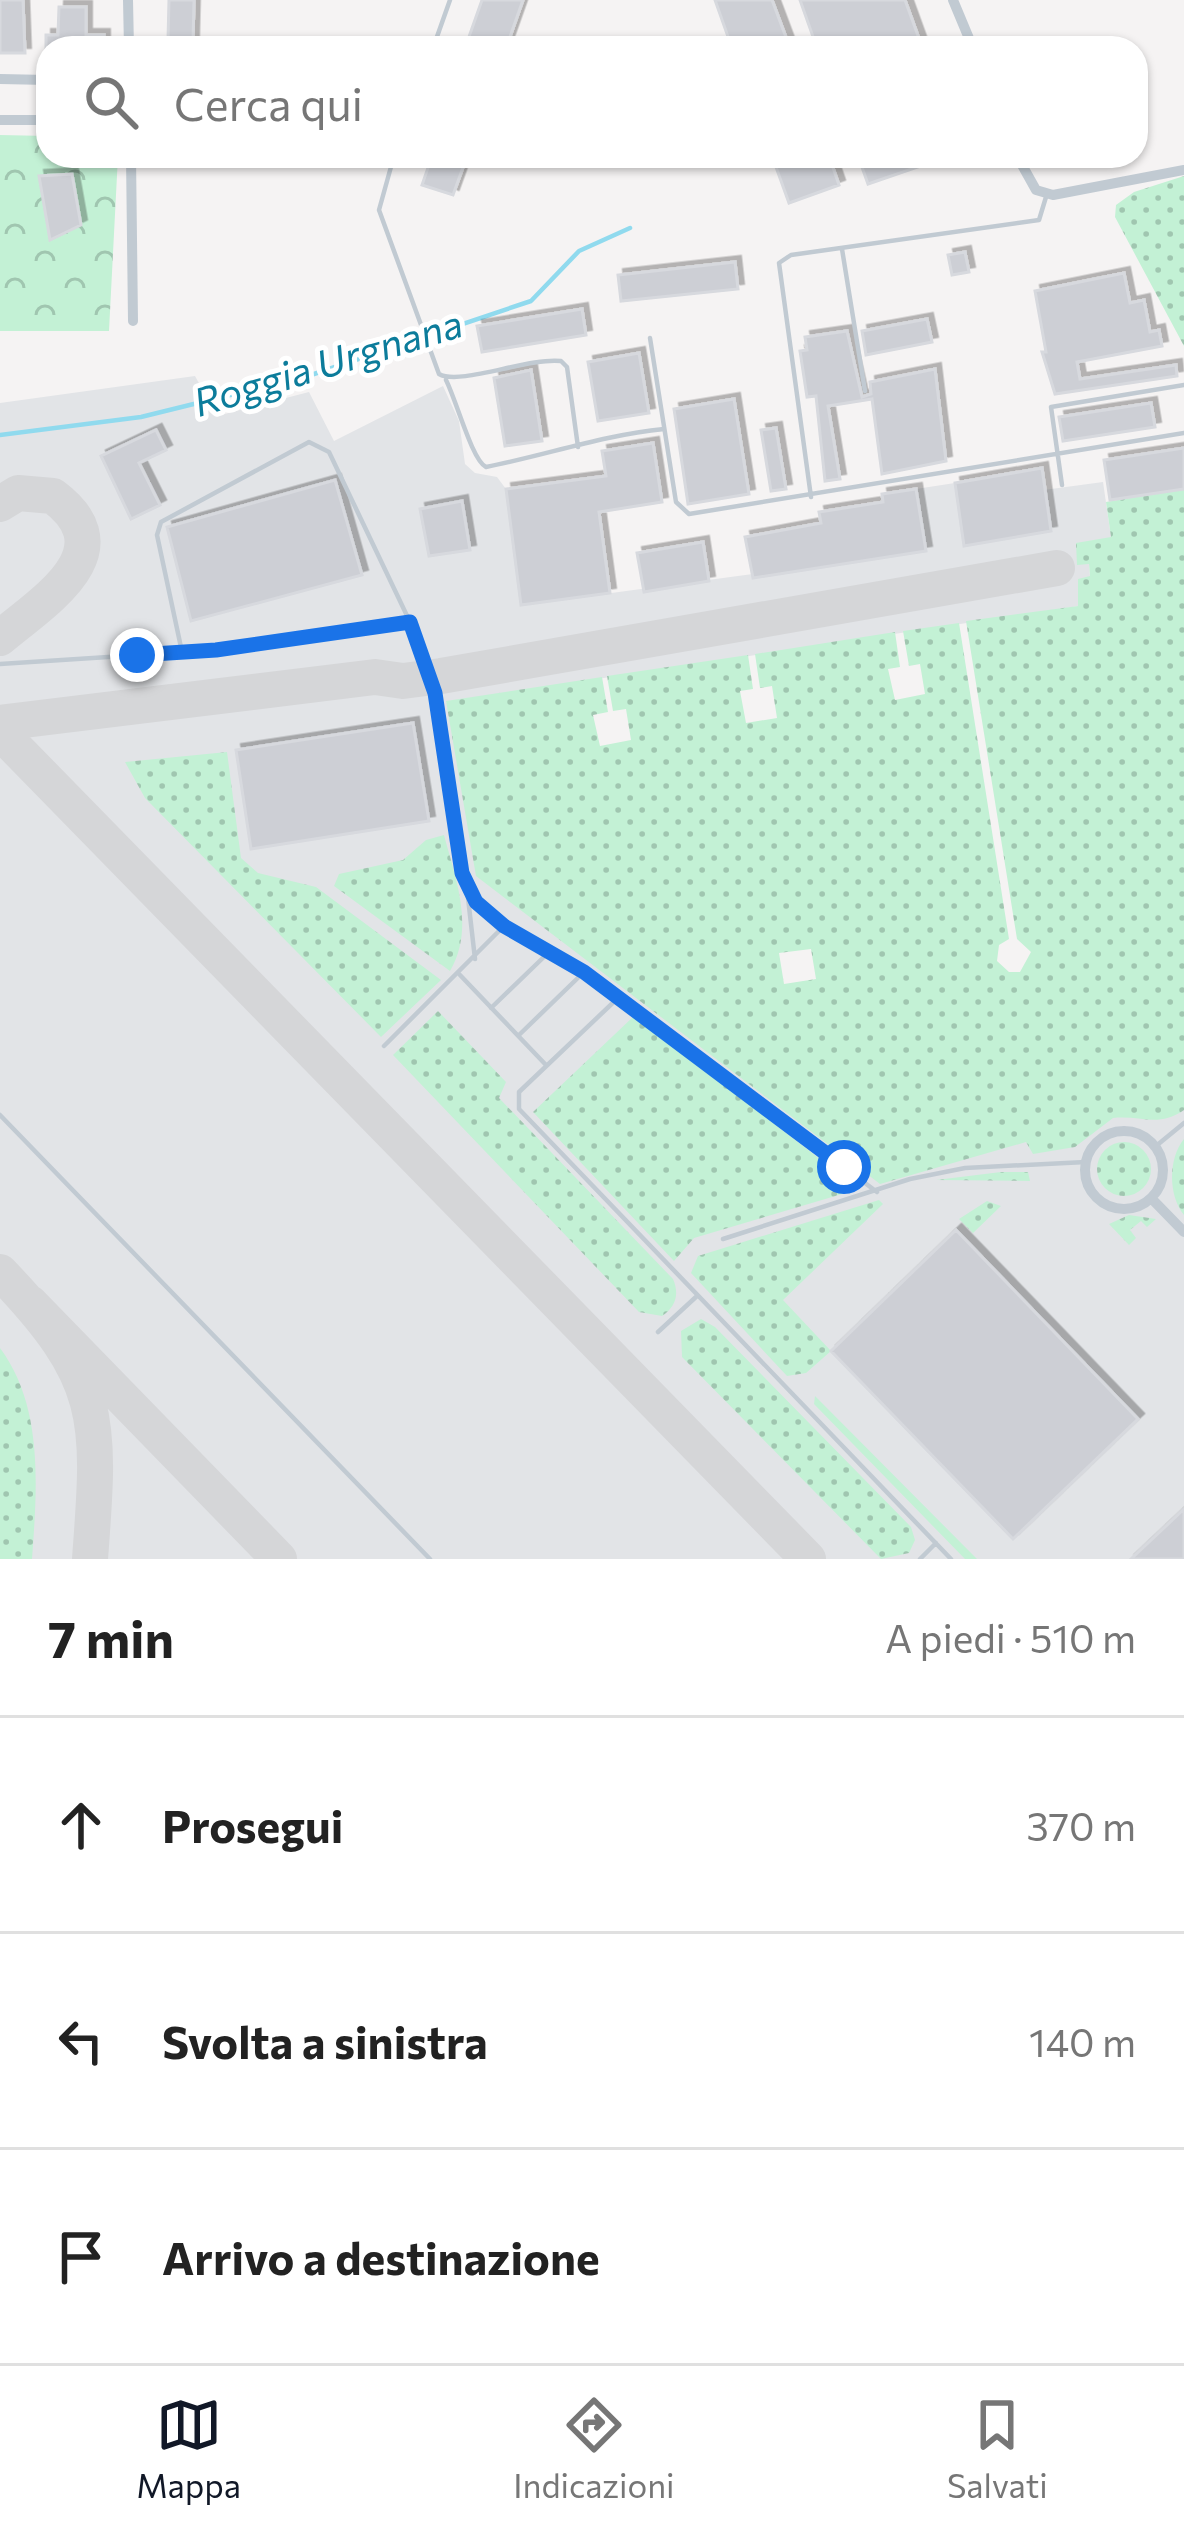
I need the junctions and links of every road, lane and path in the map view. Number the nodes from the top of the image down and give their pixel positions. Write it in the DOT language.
graph roads {
  1 [pos="128,0"];
  2 [pos="451,0"];
  3 [pos="953,0"];
  4 [pos="129,36"];
  5 [pos="438,36"];
  6 [pos="968,36"];
  7 [pos="0,80"];
  8 [pos="36,80"];
  9 [pos="0,120"];
  10 [pos="36,120"];
  11 [pos="131,168"];
  12 [pos="391,168"];
  13 [pos="1022,168"];
  14 [pos="1184,170"];
  15 [pos="1046,194"];
  16 [pos="842,249"];
  17 [pos="134,321"];
  18 [pos="650,338"];
  19 [pos="445,379"];
  20 [pos="1184,385"];
  21 [pos="865,391"];
  22 [pos="664,429"];
  23 [pos="1184,433"];
  24 [pos="578,447"];
  25 [pos="1058,455"];
  26 [pos="1062,485"];
  27 [pos="811,497"];
  28 [pos="410,622"];
  29 [pos="182,652"];
  30 [pos="0,664"];
  31 [pos="466,889"];
  32 [pos="504,926"];
  33 [pos="549,952"];
  34 [pos="475,959"];
  35 [pos="584,972"];
  36 [pos="460,975"];
  37 [pos="619,997"];
  38 [pos="491,1008"];
  39 [pos="518,1036"];
  40 [pos="384,1046"];
  41 [pos="546,1065"];
  42 [pos="0,1115"];
  43 [pos="1184,1123"];
  44 [pos="1156,1146"];
  45 [pos="1086,1162"];
  46 [pos="877,1192"];
  47 [pos="1151,1198"];
  48 [pos="1184,1232"];
  49 [pos="724,1239"];
  50 [pos="698,1296"];
  51 [pos="658,1332"];
  52 [pos="936,1543"];
  53 [pos="430,1559"];
  54 [pos="920,1559"];
  55 [pos="951,1559"];
  1 -- 4 [label="street"];
  2 -- 5 [label="lane"];
  3 -- 6 [label="street"];
  7 -- 8 [label="street"];
  9 -- 10 [label="street"];
  11 -- 17 [label="street"];
  12 -- 19 [label="lane"];
  13 -- 15 [label="street"];
  14 -- 15 [label="street"];
  15 -- 16 [label="lane"];
  16 -- 21 [label="lane"];
  16 -- 27 [label="lane"];
  18 -- 22 [label="lane"];
  19 -- 24 [label="lane"];
  19 -- 24 [label="lane"];
  20 -- 25 [label="lane"];
  22 -- 24 [label="lane"];
  22 -- 27 [label="lane"];
  23 -- 25 [label="lane"];
  25 -- 26 [label="lane"];
  25 -- 27 [label="lane"];
  28 -- 29 [label="lane"];
  28 -- 29 [label="lane"];
  28 -- 31 [label="lane"];
  29 -- 30 [label="lane"];
  31 -- 32 [label="lane"];
  31 -- 34 [label="lane"];
  32 -- 33 [label="lane"];
  32 -- 34 [label="lane"];
  33 -- 35 [label="lane"];
  33 -- 38 [label="lane"];
  34 -- 36 [label="lane"];
  35 -- 37 [label="lane"];
  35 -- 39 [label="lane"];
  36 -- 38 [label="lane"];
  36 -- 40 [label="lane"];
  37 -- 41 [label="lane"];
  37 -- 46 [label="lane"];
  38 -- 39 [label="lane"];
  39 -- 41 [label="lane"];
  41 -- 50 [label="lane"];
  42 -- 53 [label="lane"];
  43 -- 44 [label="lane"];
  44 -- 45 [label="street"];
  44 -- 47 [label="street"];
  45 -- 46 [label="lane"];
  45 -- 47 [label="street"];
  46 -- 49 [label="lane"];
  47 -- 48 [label="street"];
  50 -- 51 [label="lane"];
  50 -- 52 [label="lane"];
  52 -- 54 [label="lane"];
  52 -- 55 [label="lane"];
}
